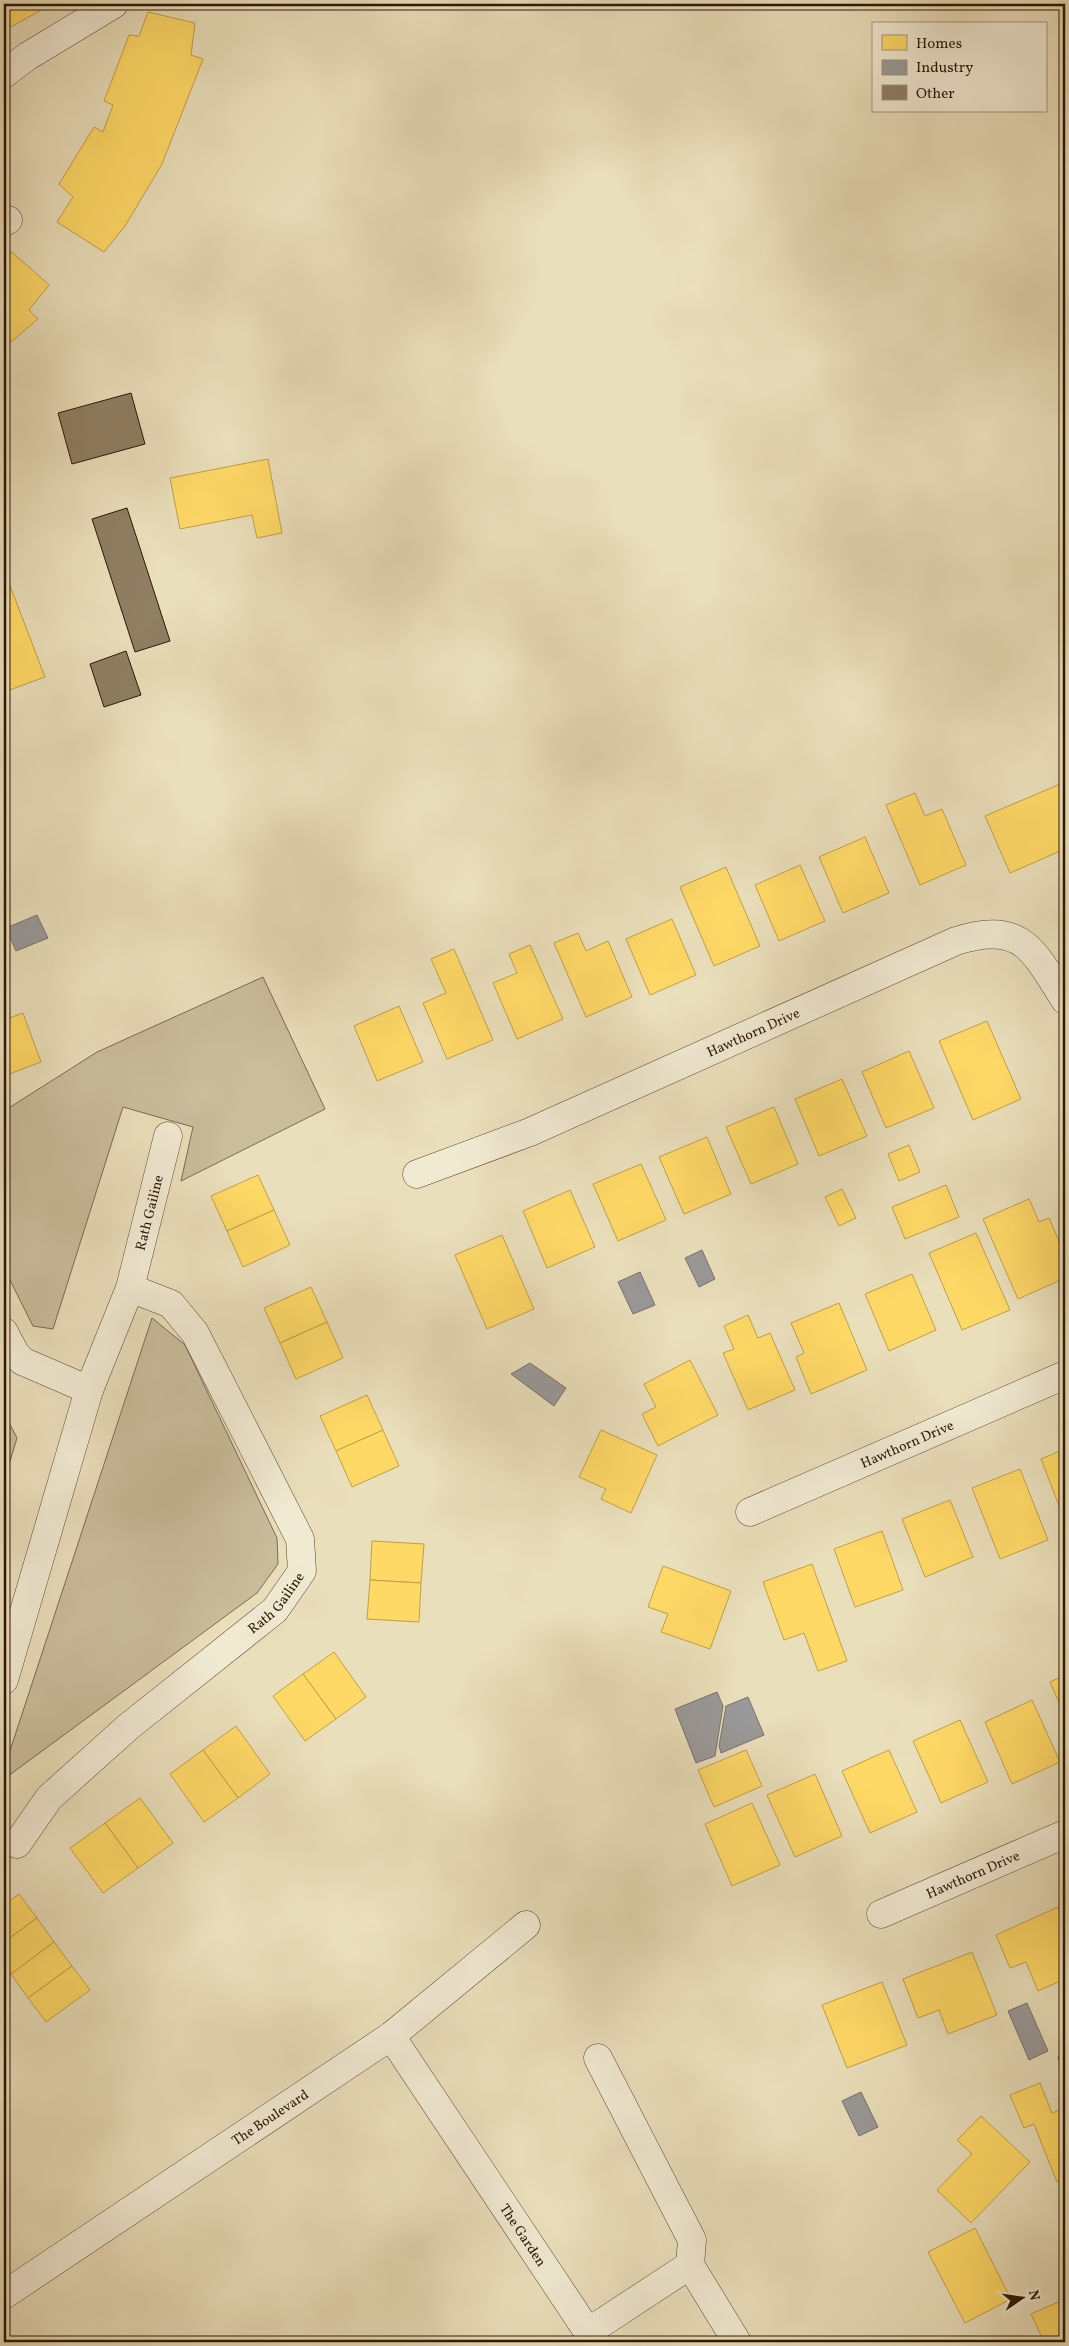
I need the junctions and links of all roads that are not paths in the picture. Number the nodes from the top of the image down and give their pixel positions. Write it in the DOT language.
graph roads {
  1 [pos="114,4"];
  2 [pos="4,74"];
  3 [pos="1065,1000"];
  4 [pos="168,1136"];
  5 [pos="417,1174"];
  6 [pos="130,1288"];
  7 [pos="4,1332"];
  8 [pos="1065,1375"];
  9 [pos="89,1390"];
  10 [pos="750,1512"];
  11 [pos="4,1680"];
  12 [pos="1065,1834"];
  13 [pos="17,1844"];
  14 [pos="881,1914"];
  15 [pos="526,1925"];
  16 [pos="391,2036"];
  17 [pos="598,2058"];
  18 [pos="690,2265"];
  19 [pos="4,2295"];
  20 [pos="581,2337"];
  21 [pos="736,2342"];
  1 -- 2 [label="street"];
  3 -- 5 [label="street, Hawthorn Drive"];
  4 -- 6 [label="street, Rath Gailine"];
  6 -- 9 [label="street, Rath Gailine"];
  6 -- 13 [label="street, Rath Gailine"];
  7 -- 9 [label="street"];
  8 -- 10 [label="street, Hawthorn Drive"];
  9 -- 11 [label="street, Rath Gailine"];
  12 -- 14 [label="street, Hawthorn Drive"];
  15 -- 16 [label="street, The Boulevard"];
  16 -- 19 [label="street, The Boulevard"];
  16 -- 20 [label="street, The Garden"];
  17 -- 18 [label="street"];
  18 -- 20 [label="street, The Garden"];
  18 -- 21 [label="street"];
}
